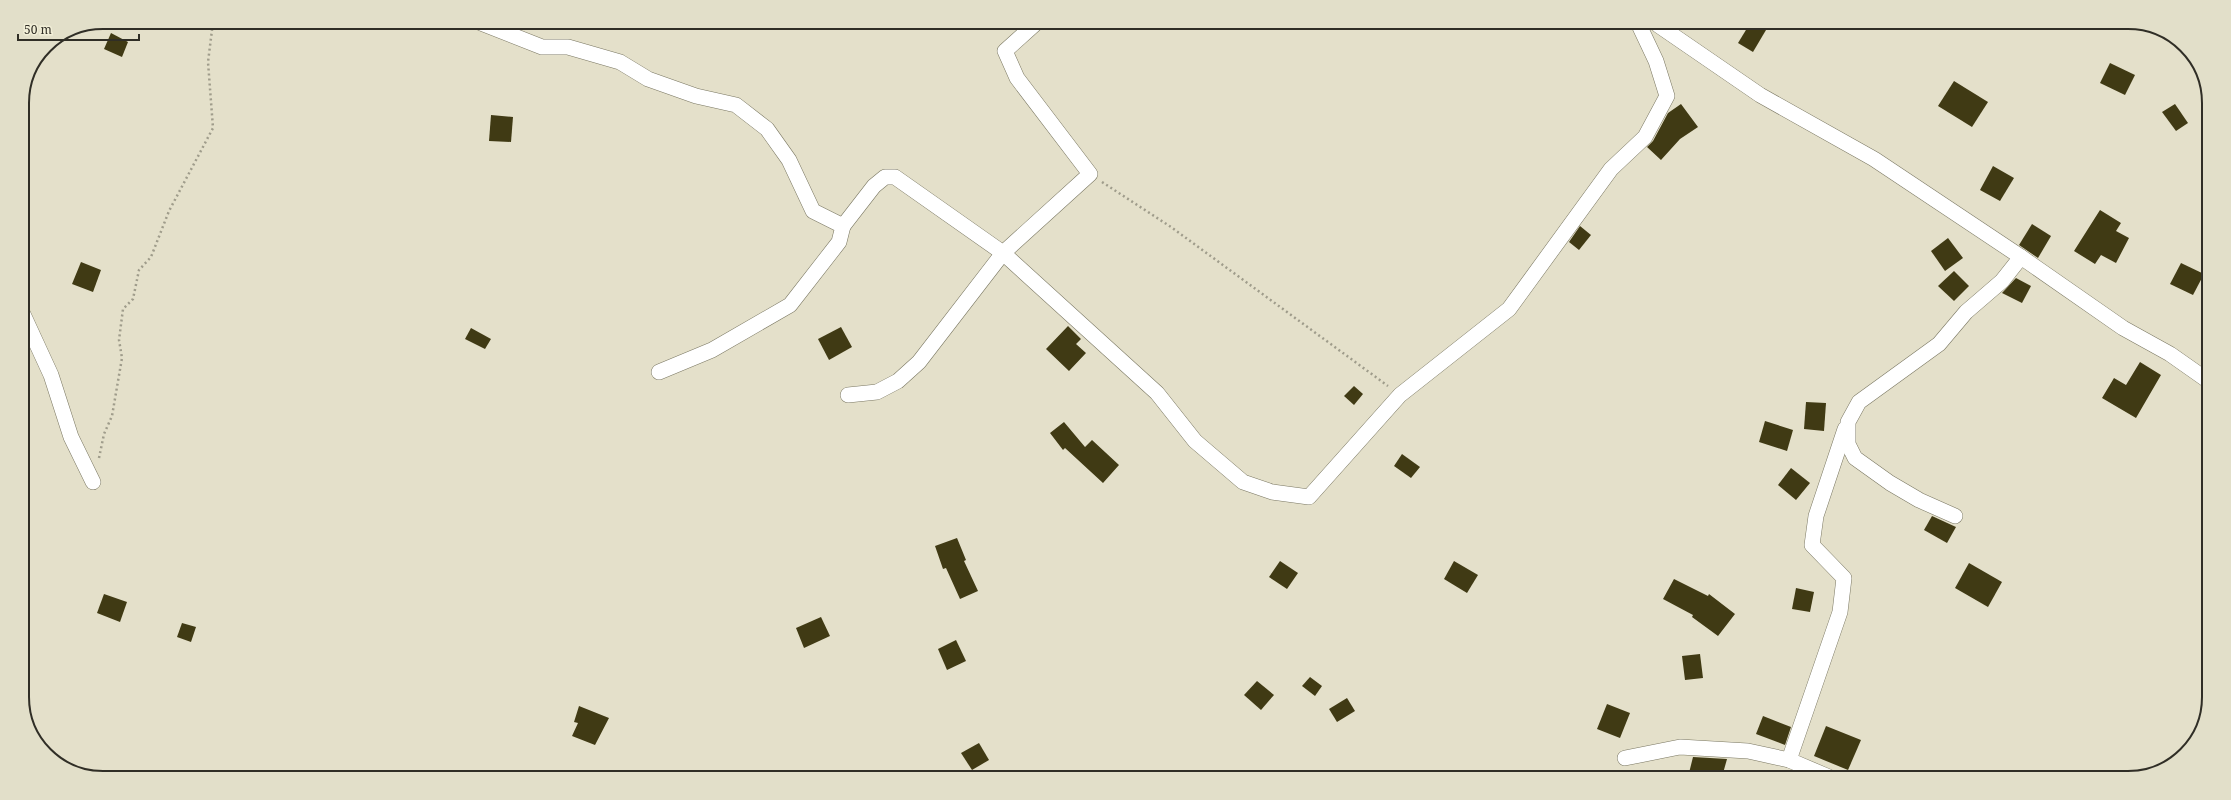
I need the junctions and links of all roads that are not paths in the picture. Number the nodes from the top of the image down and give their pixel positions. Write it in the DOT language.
graph roads {
  1 [pos="496,29"];
  2 [pos="1030,29"];
  3 [pos="1641,29"];
  4 [pos="1664,29"];
  5 [pos="843,226"];
  6 [pos="1003,254"];
  7 [pos="2021,258"];
  8 [pos="29,327"];
  9 [pos="659,372"];
  10 [pos="2202,376"];
  11 [pos="848,395"];
  12 [pos="1848,422"];
  13 [pos="94,482"];
  14 [pos="1955,516"];
  15 [pos="1625,758"];
  16 [pos="1789,760"];
  17 [pos="1815,771"];
  1 -- 5 [label="street"];
  2 -- 6 [label="street"];
  3 -- 6 [label="street"];
  4 -- 7 [label="street"];
  5 -- 6 [label="street"];
  5 -- 9 [label="street"];
  6 -- 11 [label="street"];
  7 -- 10 [label="street"];
  7 -- 12 [label="street"];
  8 -- 13 [label="street"];
  12 -- 14 [label="street"];
  12 -- 16 [label="street"];
  15 -- 16 [label="street"];
  16 -- 17 [label="street"];
}
